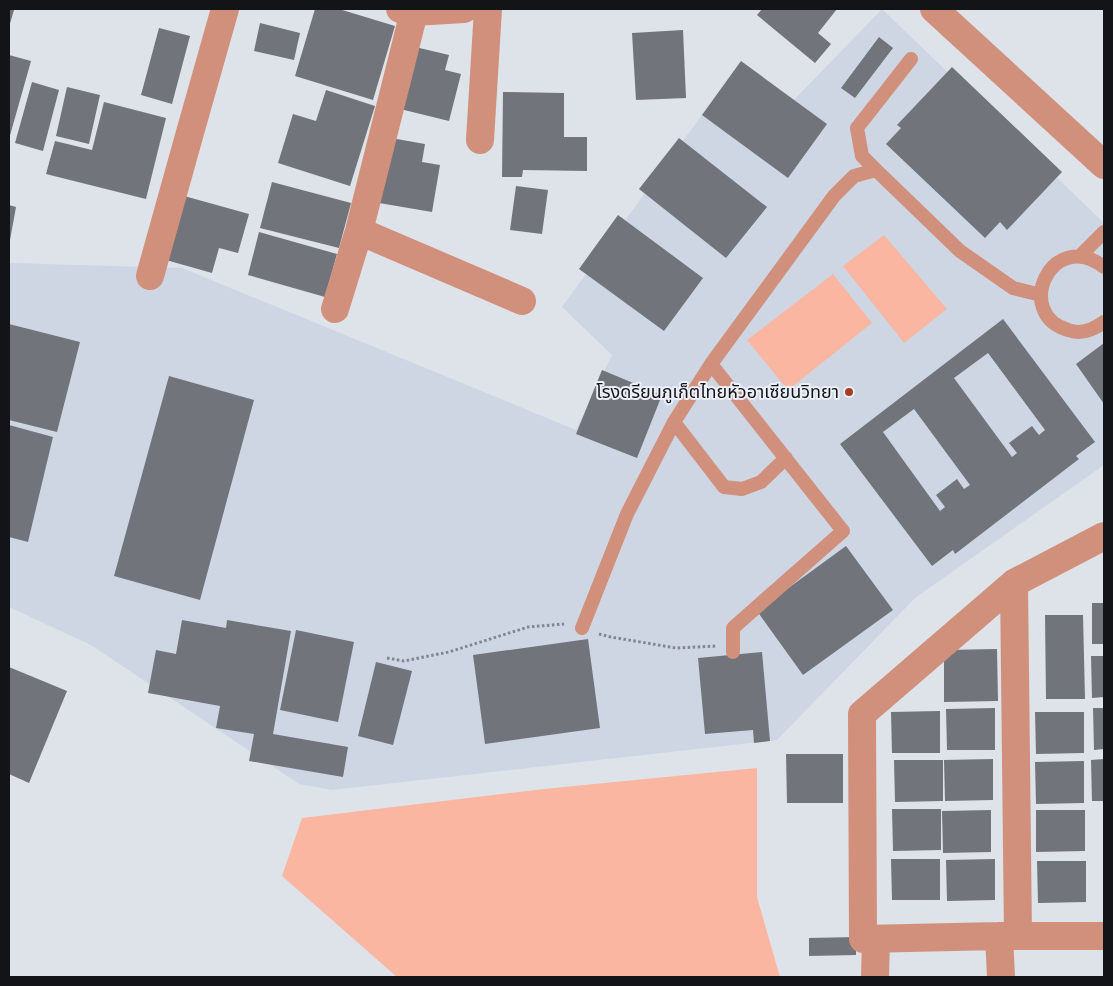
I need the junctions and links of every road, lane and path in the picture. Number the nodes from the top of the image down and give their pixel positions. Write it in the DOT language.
graph roads {
  1 [pos="225,9"];
  2 [pos="464,9"];
  3 [pos="488,9"];
  4 [pos="934,9"];
  5 [pos="407,10"];
  6 [pos="912,59"];
  7 [pos="480,140"];
  8 [pos="1104,165"];
  9 [pos="876,170"];
  10 [pos="359,231"];
  11 [pos="1104,232"];
  12 [pos="1080,256"];
  13 [pos="1104,267"];
  14 [pos="150,276"];
  15 [pos="1041,295"];
  16 [pos="522,301"];
  17 [pos="335,309"];
  18 [pos="1104,322"];
  19 [pos="711,364"];
  20 [pos="674,422"];
  21 [pos="786,458"];
  22 [pos="1104,536"];
  23 [pos="1014,583"];
  24 [pos="582,628"];
  25 [pos="733,646"];
  26 [pos="387,658"];
  27 [pos="1009,936"];
  28 [pos="1104,936"];
  29 [pos="876,938"];
  30 [pos="875,977"];
  31 [pos="1001,977"];
  1 -- 14 [label="street"];
  2 -- 5 [label="street"];
  3 -- 7 [label="street"];
  4 -- 8 [label="street"];
  5 -- 10 [label="street"];
  6 -- 9 [label="lane"];
  9 -- 15 [label="lane"];
  9 -- 19 [label="lane"];
  10 -- 16 [label="street"];
  10 -- 17 [label="street"];
  11 -- 12 [label="lane"];
  12 -- 13 [label="lane"];
  12 -- 15 [label="lane"];
  15 -- 18 [label="lane"];
  19 -- 20 [label="lane"];
  19 -- 21 [label="lane"];
  20 -- 21 [label="lane"];
  20 -- 24 [label="lane"];
  21 -- 25 [label="lane"];
  22 -- 23 [label="street"];
  23 -- 27 [label="street"];
  23 -- 29 [label="street"];
  24 -- 25 [label="path"];
  24 -- 26 [label="path"];
  27 -- 28 [label="street"];
  27 -- 29 [label="street"];
  27 -- 31 [label="street"];
  29 -- 30 [label="street"];
}
